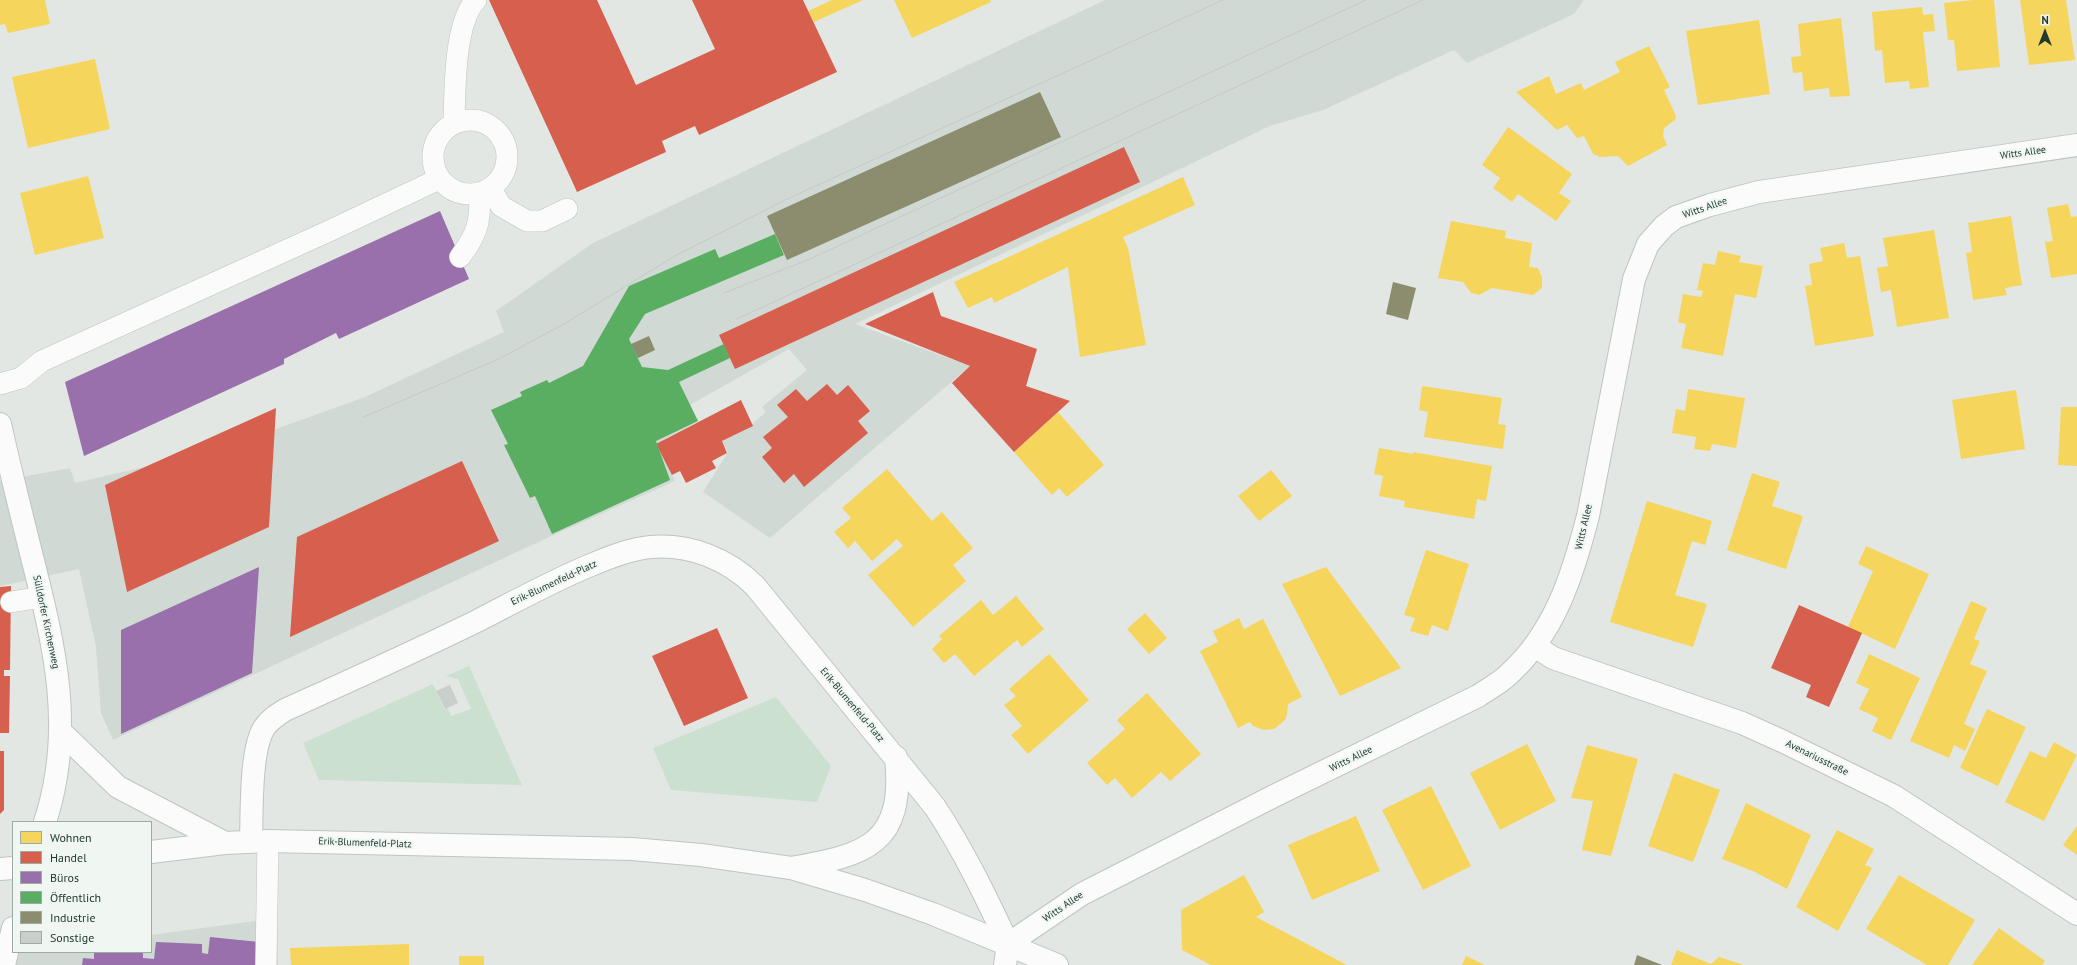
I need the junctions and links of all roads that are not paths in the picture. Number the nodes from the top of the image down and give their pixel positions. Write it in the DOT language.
graph roads {
  1 [pos="476,0"];
  2 [pos="454,123"];
  3 [pos="2077,145"];
  4 [pos="439,178"];
  5 [pos="486,191"];
  6 [pos="567,209"];
  7 [pos="460,257"];
  8 [pos="0,384"];
  9 [pos="0,424"];
  10 [pos="40,589"];
  11 [pos="11,602"];
  12 [pos="1535,646"];
  13 [pos="61,732"];
  14 [pos="896,757"];
  15 [pos="45,821"];
  16 [pos="259,841"];
  17 [pos="225,843"];
  18 [pos="152,852"];
  19 [pos="12,868"];
  20 [pos="791,868"];
  21 [pos="0,869"];
  22 [pos="2077,914"];
  23 [pos="12,932"];
  24 [pos="1007,955"];
  25 [pos="4,965"];
  26 [pos="266,965"];
  27 [pos="1057,965"];
  1 -- 2 [label="lane"];
  2 -- 4 [label="lane"];
  2 -- 5 [label="lane"];
  3 -- 12 [label="street, Witts Allee"];
  4 -- 5 [label="lane"];
  4 -- 8 [label="lane"];
  5 -- 6 [label="lane"];
  5 -- 7 [label="lane"];
  9 -- 10 [label="street, Sülldorfer Kirchenweg"];
  10 -- 11 [label="lane"];
  10 -- 13 [label="street, Sülldorfer Kirchenweg"];
  12 -- 22 [label="street, Avenariusstraße"];
  12 -- 24 [label="street, Witts Allee"];
  13 -- 15 [label="street, Sülldorfer Kirchenweg"];
  13 -- 17 [label="street"];
  14 -- 16 [label="street, Erik-Blumenfeld-Platz"];
  14 -- 20 [label="street, Erik-Blumenfeld-Platz"];
  14 -- 24 [label="street, Erik-Blumenfeld-Platz"];
  16 -- 17 [label="street, Erik-Blumenfeld-Platz"];
  16 -- 20 [label="street, Erik-Blumenfeld-Platz"];
  16 -- 26 [label="lane"];
  17 -- 18 [label="street, Erik-Blumenfeld-Platz"];
  19 -- 21 [label="street"];
  20 -- 24 [label="street, Erik-Blumenfeld-Platz"];
  23 -- 25 [label="street"];
  24 -- 27 [label="street"];
}
